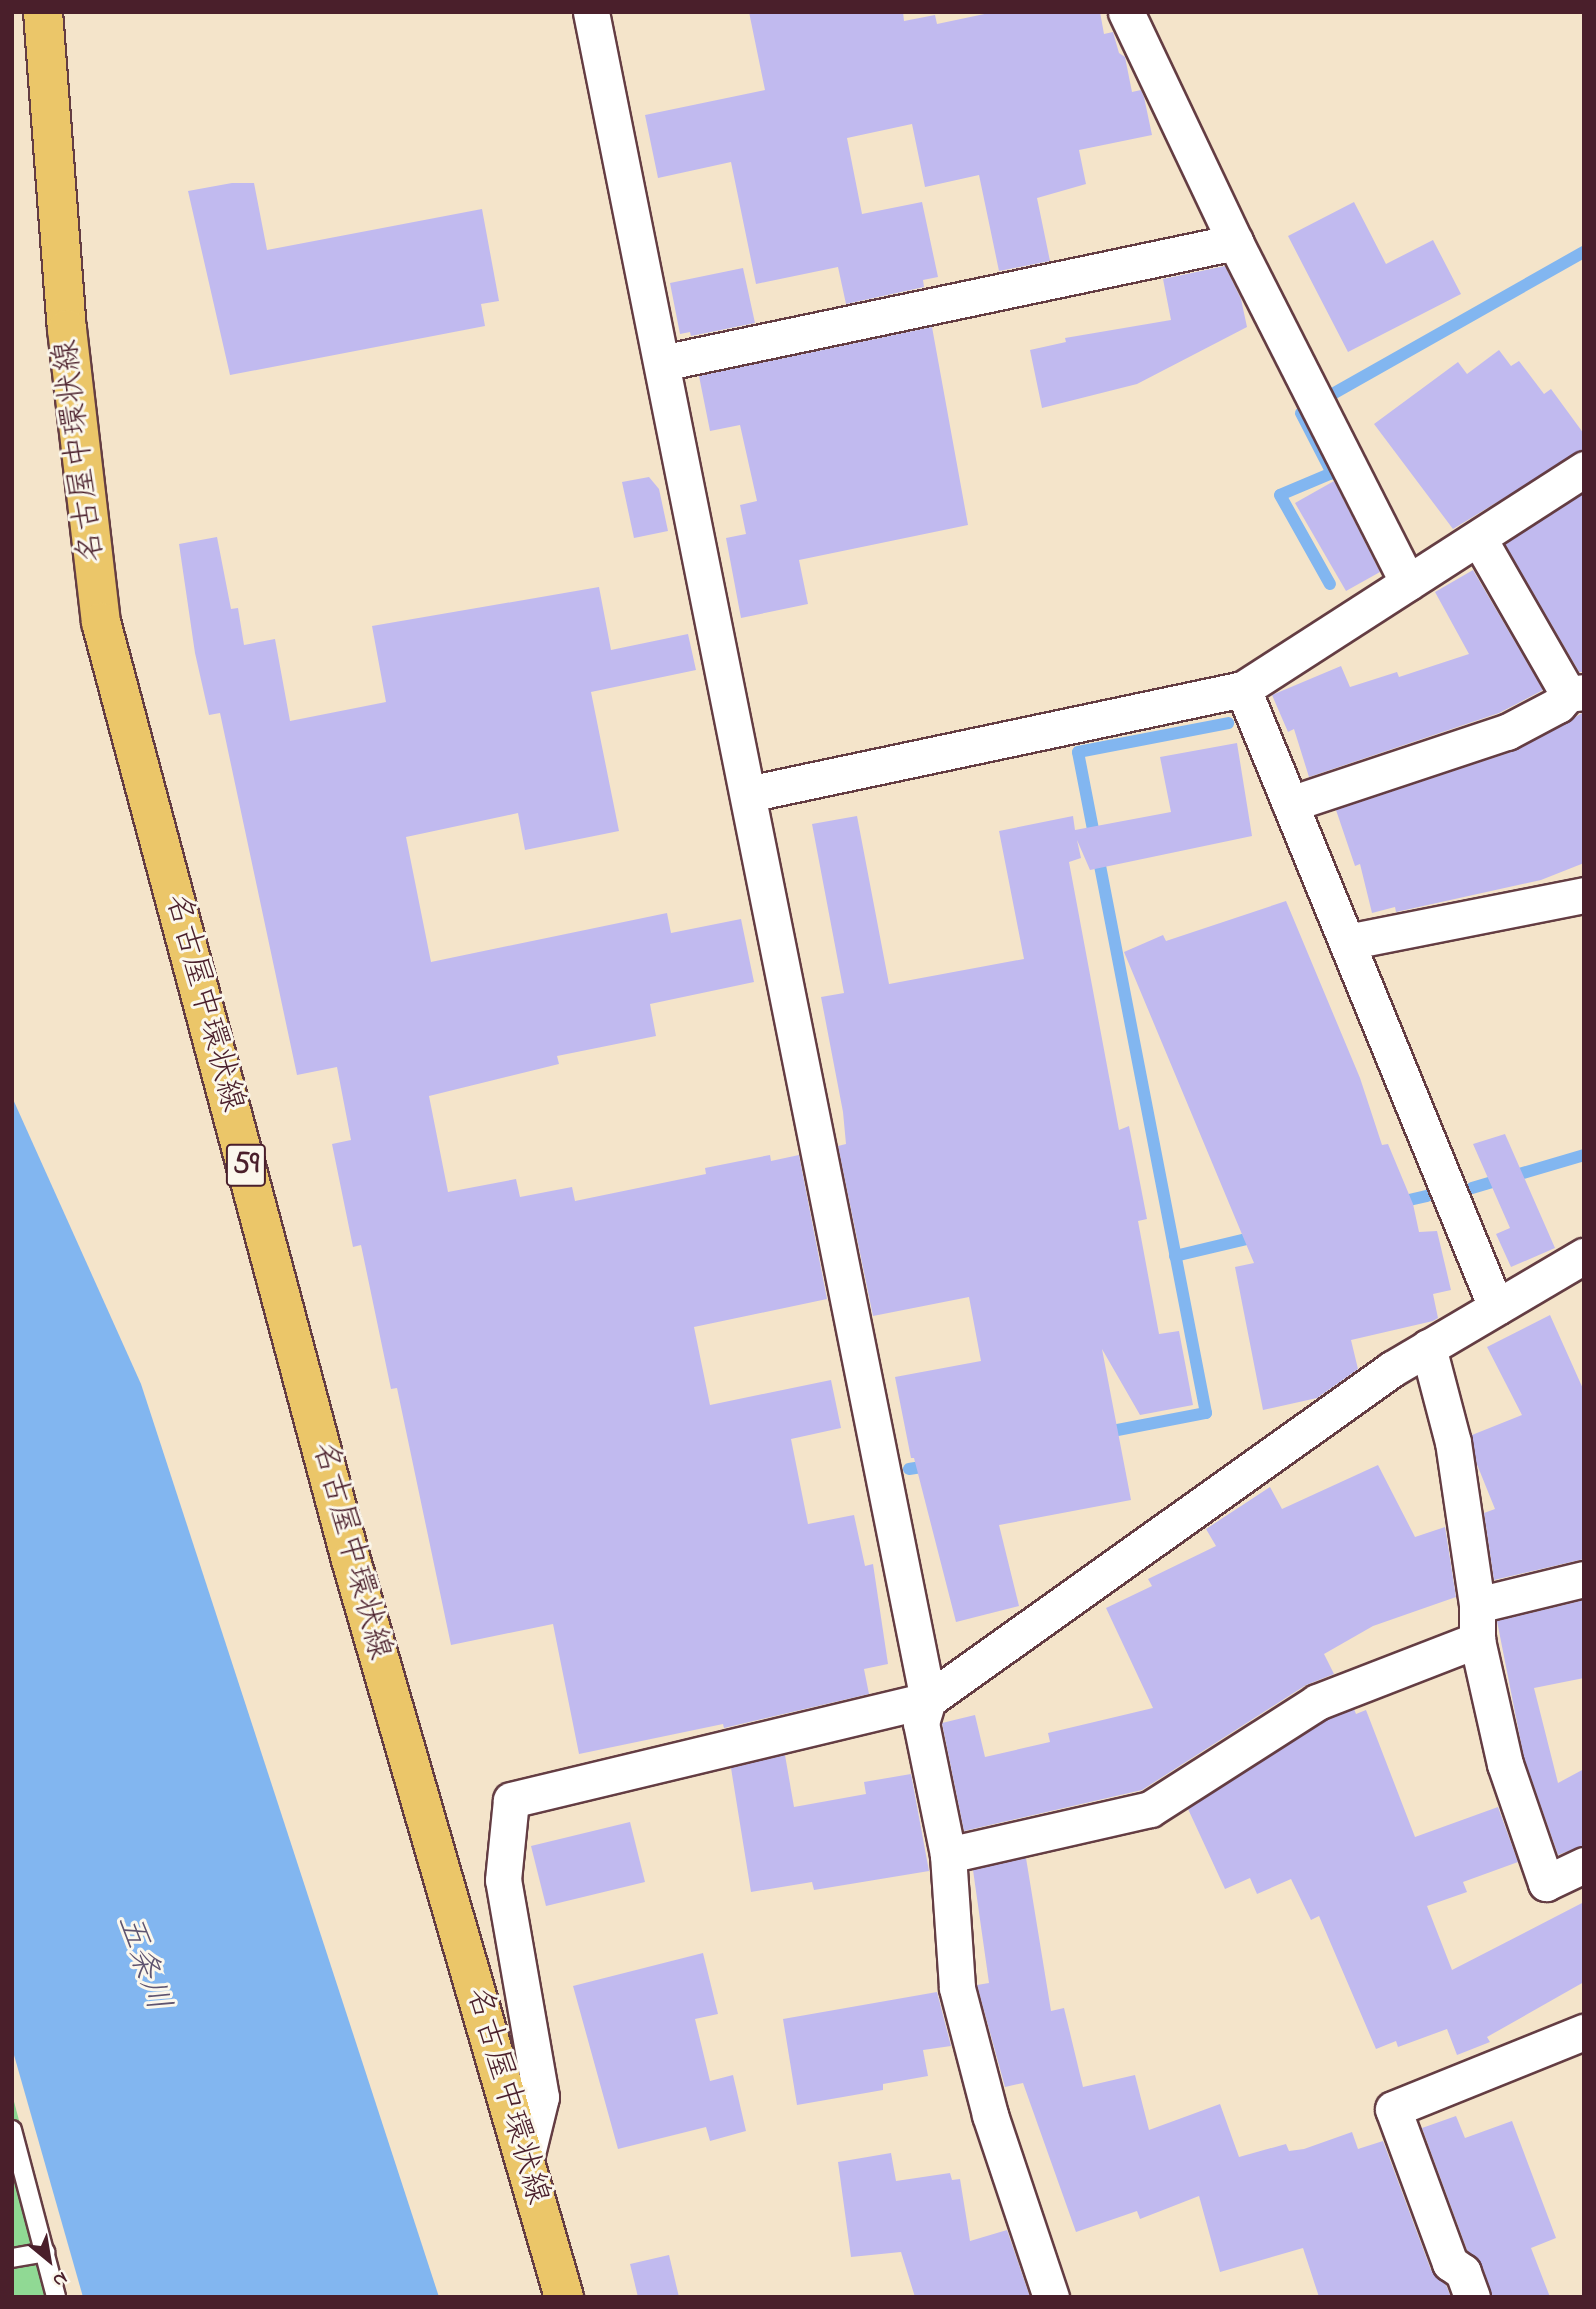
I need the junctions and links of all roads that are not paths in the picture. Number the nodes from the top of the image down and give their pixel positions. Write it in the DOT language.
graph roads {
  1 [pos="43,12"];
  2 [pos="1126,12"];
  3 [pos="594,13"];
  4 [pos="1235,242"];
  5 [pos="662,363"];
  6 [pos="1584,469"];
  7 [pos="1479,539"];
  8 [pos="1408,583"];
  9 [pos="1243,689"];
  10 [pos="1576,693"];
  11 [pos="748,794"];
  12 [pos="1290,804"];
  13 [pos="1584,895"];
  14 [pos="1347,942"];
  15 [pos="1584,1256"];
  16 [pos="1496,1307"];
  17 [pos="1428,1347"];
  18 [pos="1584,1579"];
  19 [pos="1477,1605"];
  20 [pos="1476,1640"];
  21 [pos="928,1700"];
  22 [pos="948,1855"];
  23 [pos="1584,1865"];
  24 [pos="1584,2032"];
  25 [pos="12,2130"];
  26 [pos="525,2162"];
  27 [pos="44,2252"];
  28 [pos="12,2258"];
  29 [pos="56,2297"];
  30 [pos="564,2297"];
  31 [pos="1051,2297"];
  32 [pos="1472,2297"];
  1 -- 26 [label="main road, 名古屋中環状線 / 59"];
  2 -- 4 [label="street"];
  3 -- 5 [label="street"];
  4 -- 5 [label="street"];
  4 -- 8 [label="street"];
  5 -- 11 [label="street"];
  6 -- 7 [label="street"];
  7 -- 8 [label="street"];
  7 -- 10 [label="street"];
  8 -- 9 [label="street"];
  9 -- 11 [label="street"];
  9 -- 12 [label="street"];
  10 -- 12 [label="street"];
  11 -- 21 [label="street"];
  12 -- 14 [label="street"];
  13 -- 14 [label="street"];
  14 -- 16 [label="street"];
  15 -- 16 [label="street"];
  16 -- 17 [label="street"];
  17 -- 19 [label="street"];
  17 -- 21 [label="street"];
  18 -- 19 [label="street"];
  19 -- 20 [label="street"];
  20 -- 22 [label="street"];
  20 -- 23 [label="street"];
  21 -- 22 [label="street"];
  21 -- 26 [label="street"];
  22 -- 31 [label="street"];
  24 -- 32 [label="street"];
  25 -- 27 [label="lane"];
  26 -- 30 [label="main road, 名古屋中環状線 / 59"];
  27 -- 28 [label="lane"];
  27 -- 29 [label="lane"];
}
